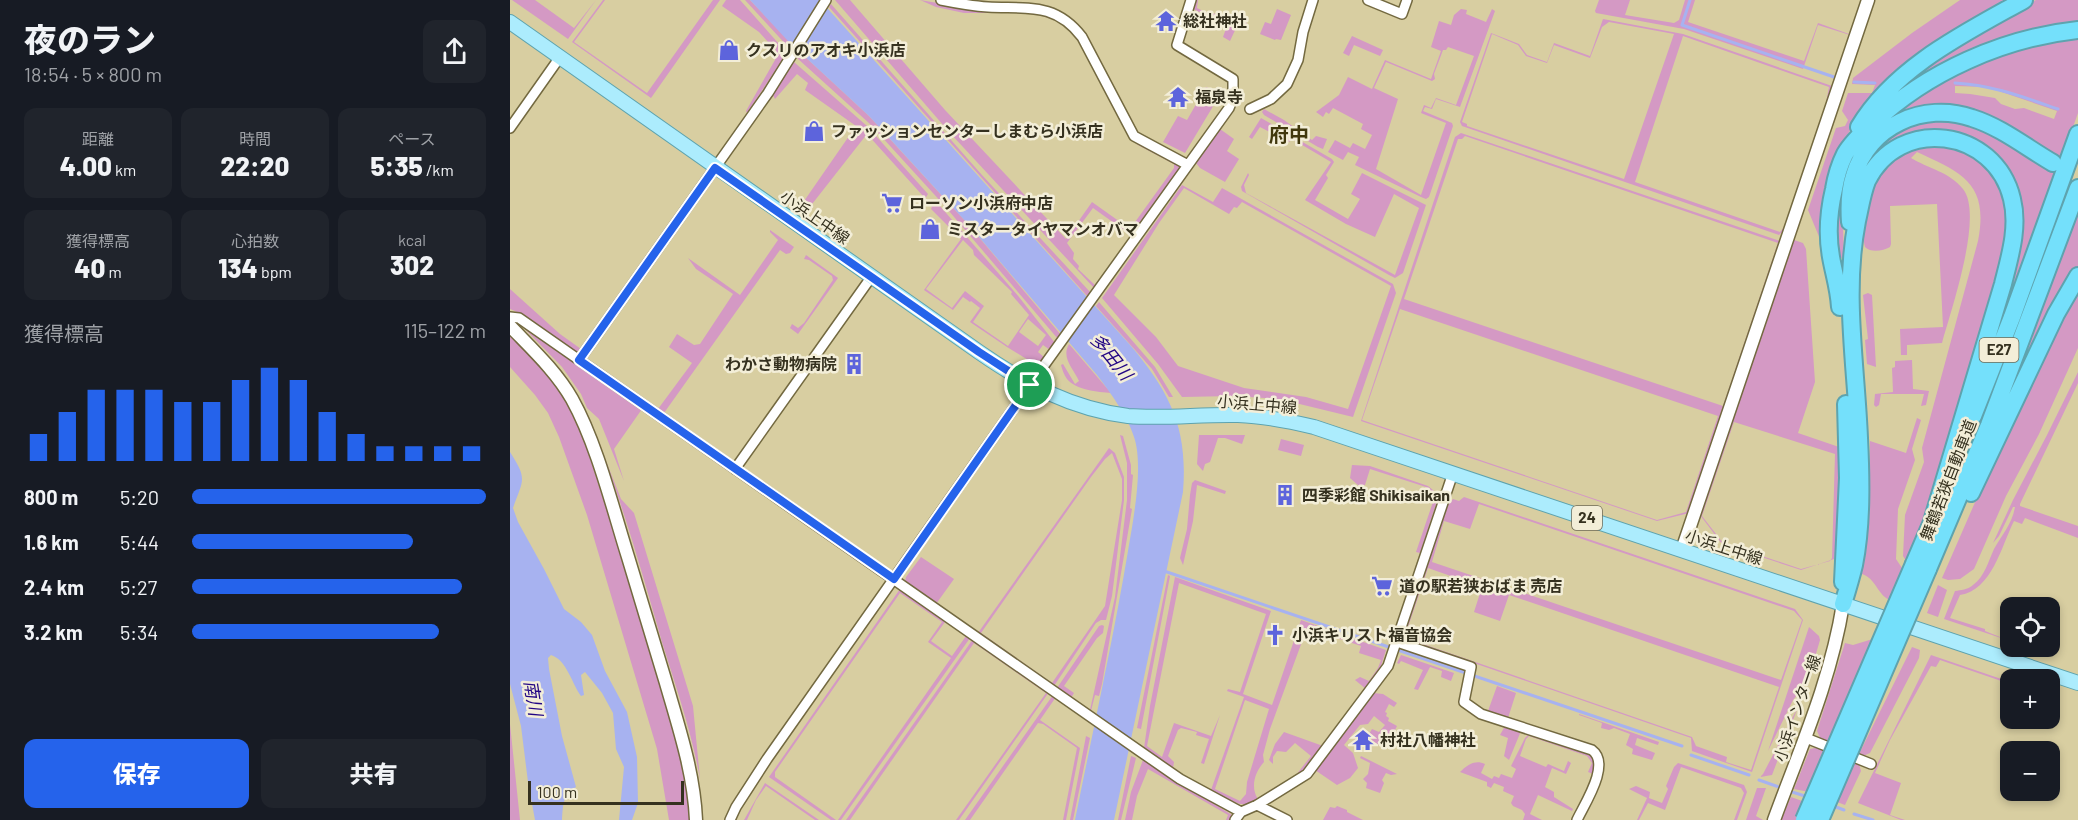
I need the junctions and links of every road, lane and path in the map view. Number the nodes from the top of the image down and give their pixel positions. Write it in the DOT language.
graph roads {
  1 [pos="826,0"];
  2 [pos="940,0"];
  3 [pos="1191,0"];
  4 [pos="1312,0"];
  5 [pos="1368,0"];
  6 [pos="1407,0"];
  7 [pos="1868,0"];
  8 [pos="2024,0"];
  9 [pos="510,22"];
  10 [pos="2078,30"];
  11 [pos="560,57"];
  12 [pos="1250,109"];
  13 [pos="510,128"];
  14 [pos="2078,134"];
  15 [pos="1846,152"];
  16 [pos="2053,163"];
  17 [pos="1188,165"];
  18 [pos="715,168"];
  19 [pos="2078,188"];
  20 [pos="1851,251"];
  21 [pos="872,276"];
  22 [pos="2078,276"];
  23 [pos="510,317"];
  24 [pos="510,326"];
  25 [pos="579,360"];
  26 [pos="1030,385"];
  27 [pos="735,469"];
  28 [pos="1453,473"];
  29 [pos="1931,525"];
  30 [pos="1682,550"];
  31 [pos="1926,569"];
  32 [pos="894,579"];
  33 [pos="1843,604"];
  34 [pos="1395,646"];
  35 [pos="2078,683"];
  36 [pos="1806,738"];
  37 [pos="1871,764"];
  38 [pos="1257,805"];
  39 [pos="1238,816"];
  40 [pos="696,820"];
  41 [pos="730,820"];
  42 [pos="1287,820"];
  43 [pos="1577,820"];
  44 [pos="1774,820"];
  45 [pos="1804,820"];
  46 [pos="1820,820"];
  1 -- 18 [label="street"];
  2 -- 17 [label="street"];
  3 -- 17 [label="street"];
  4 -- 12 [label="street"];
  5 -- 6 [label="street"];
  7 -- 30 [label="street"];
  8 -- 15 [label="highway"];
  9 -- 11 [label="main road, 小浜上中線 / 24"];
  10 -- 15 [label="highway"];
  11 -- 13 [label="street"];
  11 -- 18 [label="main road, 小浜上中線 / 24"];
  14 -- 29 [label="highway, 舞鶴若狭自動車道 / E27"];
  15 -- 33 [label="highway"];
  16 -- 20 [label="highway"];
  17 -- 26 [label="street"];
  18 -- 21 [label="main road, 小浜上中線 / 24"];
  18 -- 25 [label="street"];
  19 -- 31 [label="highway, 舞鶴若狭自動車道 / E27"];
  20 -- 29 [label="highway"];
  20 -- 33 [label="highway"];
  21 -- 26 [label="main road, 小浜上中線 / 24"];
  21 -- 27 [label="street"];
  22 -- 31 [label="highway"];
  23 -- 25 [label="street"];
  24 -- 40 [label="street"];
  25 -- 27 [label="street"];
  26 -- 28 [label="main road, 小浜上中線 / 24"];
  26 -- 32 [label="street"];
  27 -- 32 [label="street"];
  28 -- 30 [label="main road, 小浜上中線 / 24"];
  28 -- 34 [label="street"];
  29 -- 31 [label="highway, 舞鶴若狭自動車道 / E27"];
  30 -- 33 [label="main road, 小浜上中線 / 24"];
  31 -- 45 [label="highway, 舞鶴若狭自動車道 / E27, bridge"];
  31 -- 46 [label="highway, bridge"];
  32 -- 39 [label="street"];
  32 -- 41 [label="street"];
  33 -- 35 [label="main road, 小浜上中線 / 24"];
  33 -- 36 [label="street, 小浜インター線"];
  34 -- 38 [label="street"];
  34 -- 43 [label="street"];
  36 -- 37 [label="street"];
  36 -- 44 [label="street, 小浜インター線"];
  38 -- 39 [label="street"];
  38 -- 42 [label="street"];
}
